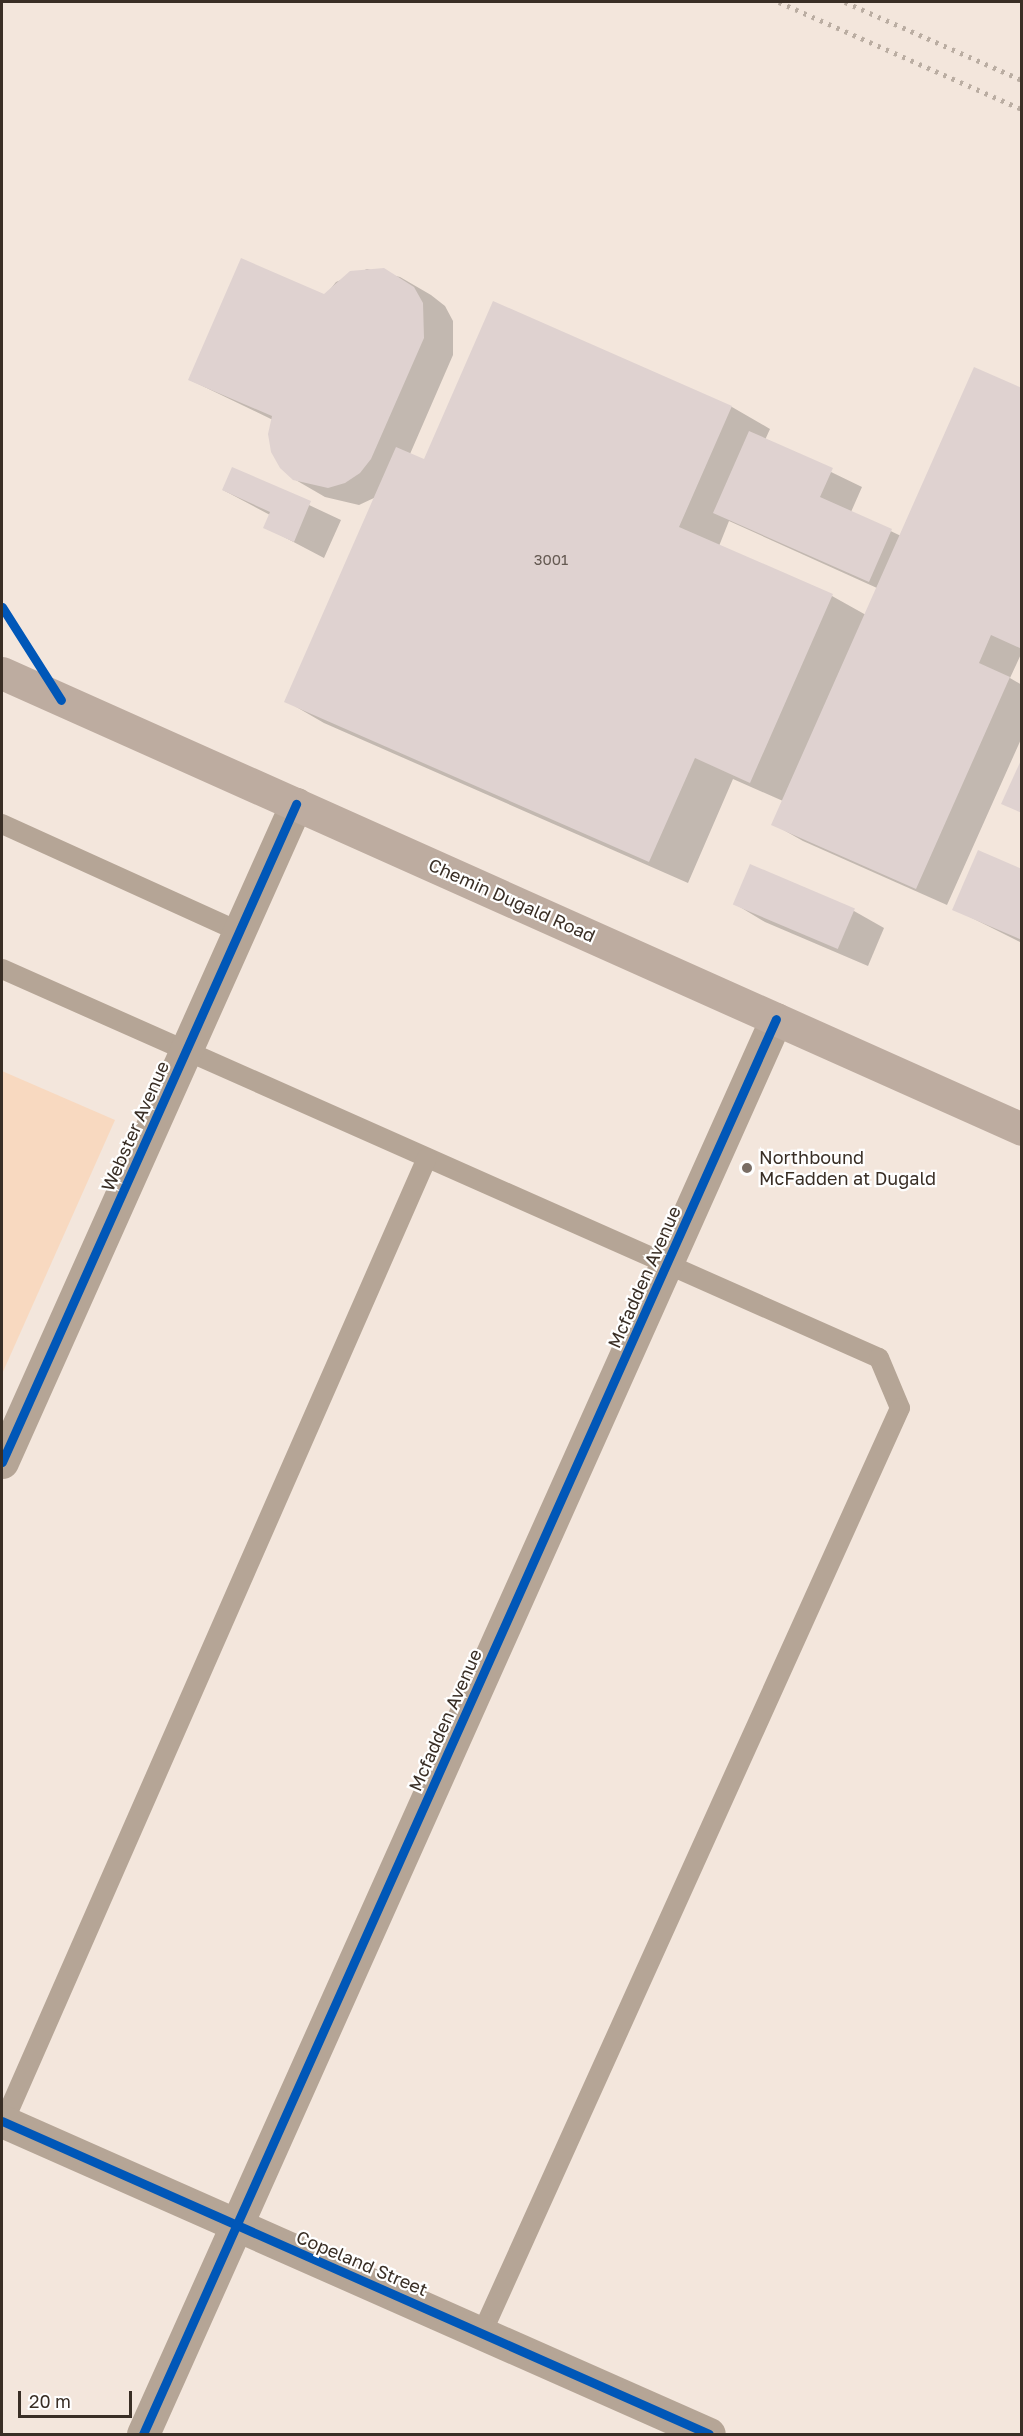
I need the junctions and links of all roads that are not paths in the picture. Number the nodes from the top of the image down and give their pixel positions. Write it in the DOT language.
graph roads {
  1 [pos="2,673"];
  2 [pos="296,804"];
  3 [pos="2,824"];
  4 [pos="240,932"];
  5 [pos="2,969"];
  6 [pos="776,1019"];
  7 [pos="187,1051"];
  8 [pos="1022,1129"];
  9 [pos="427,1158"];
  10 [pos="667,1266"];
  11 [pos="2,1462"];
  12 [pos="2,2123"];
  13 [pos="236,2226"];
  14 [pos="482,2333"];
  15 [pos="143,2434"];
  16 [pos="709,2434"];
  1 -- 2 [label="main road, Chemin Dugald Road"];
  2 -- 4 [label="street, Webster Avenue"];
  2 -- 6 [label="main road, Chemin Dugald Road"];
  3 -- 4 [label="lane"];
  4 -- 7 [label="street, Webster Avenue"];
  5 -- 7 [label="lane"];
  6 -- 8 [label="main road, Chemin Dugald Road"];
  6 -- 10 [label="street, Mcfadden Avenue"];
  7 -- 9 [label="lane"];
  7 -- 11 [label="street, Webster Avenue"];
  9 -- 10 [label="lane"];
  9 -- 12 [label="lane"];
  10 -- 13 [label="street, Mcfadden Avenue"];
  10 -- 14 [label="lane"];
  12 -- 13 [label="street, Copeland Street"];
  13 -- 14 [label="street, Copeland Street"];
  13 -- 15 [label="street, Mcfadden Avenue"];
  14 -- 16 [label="street, Copeland Street"];
}
